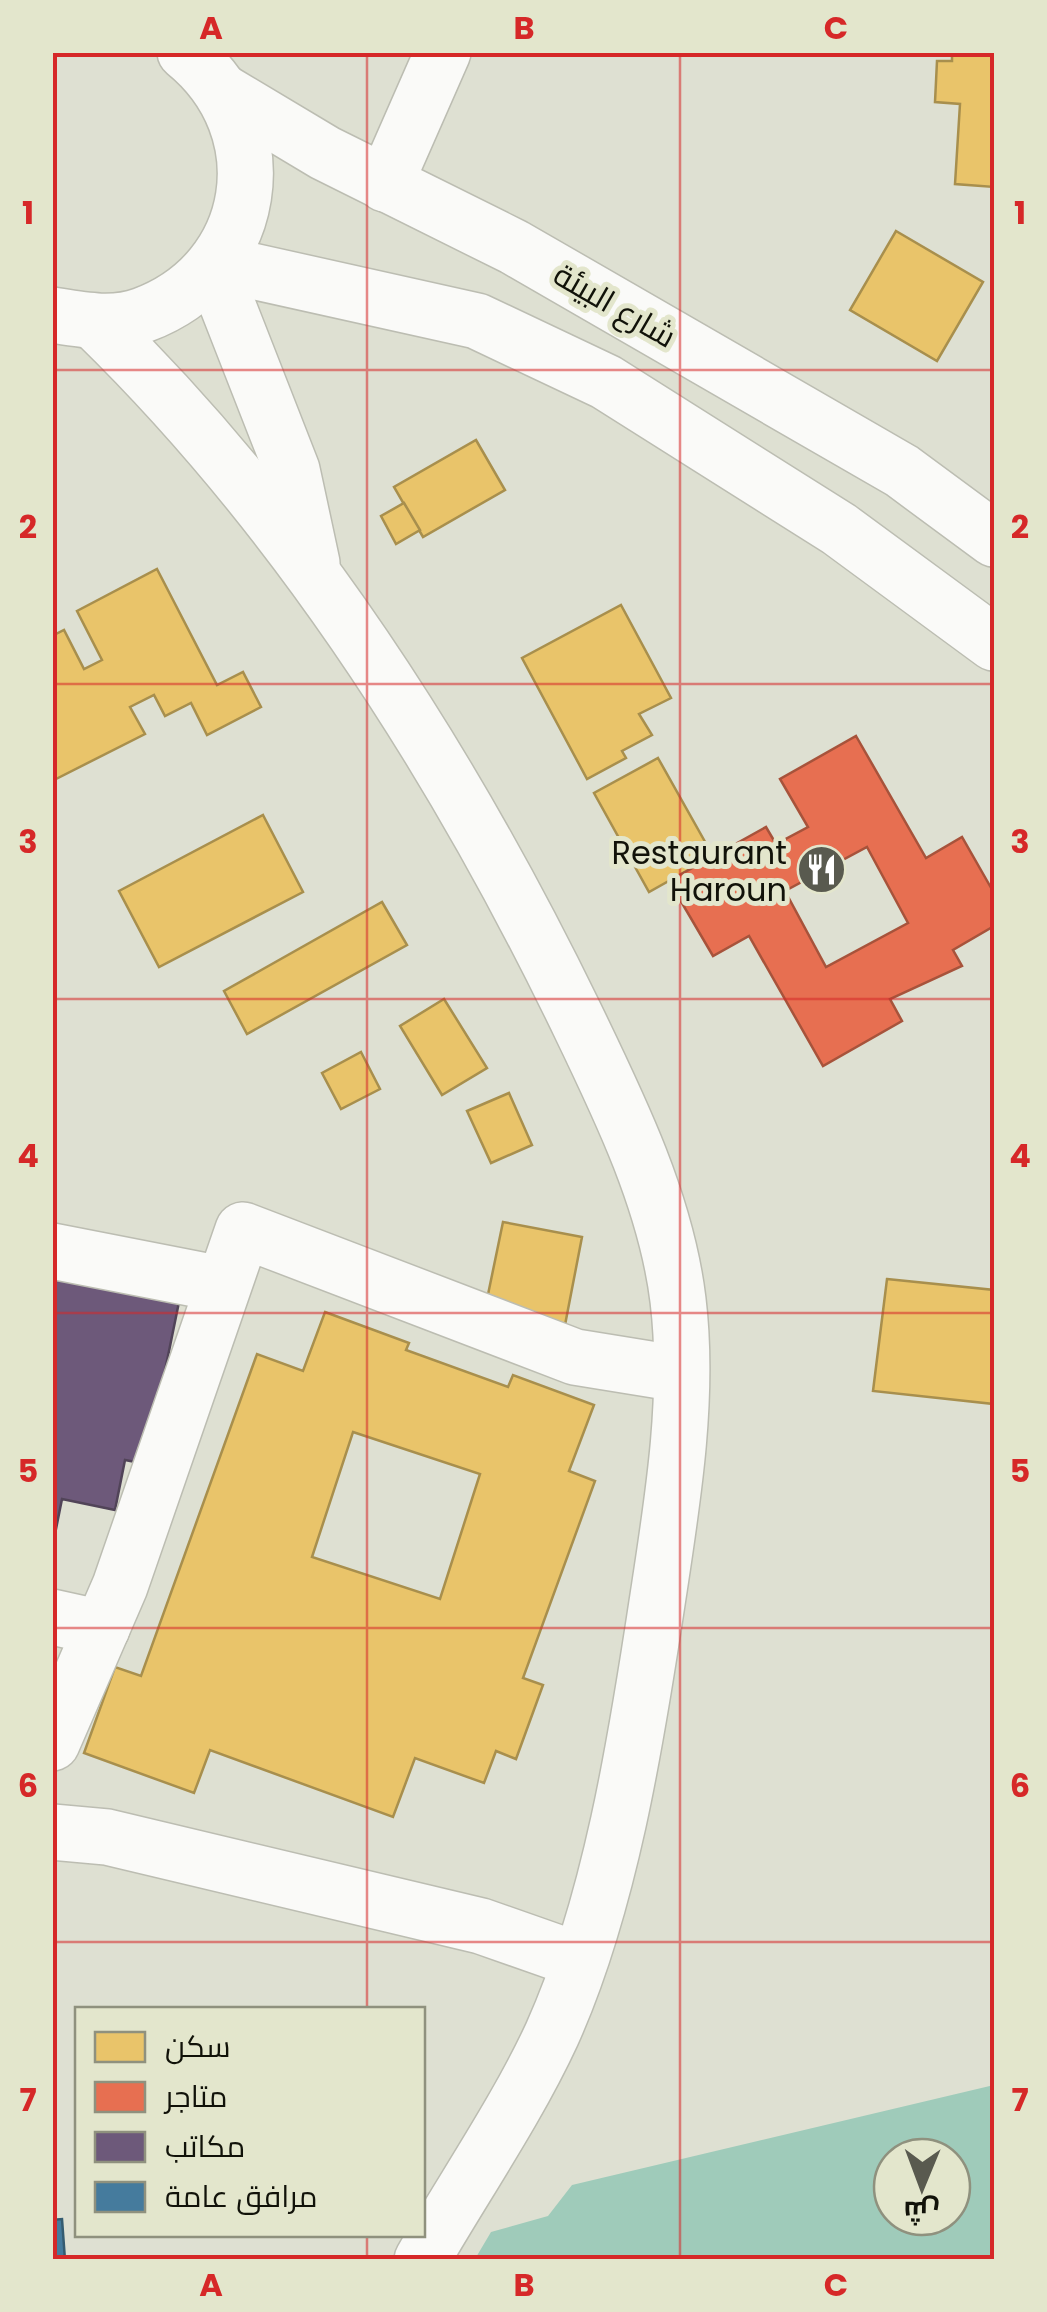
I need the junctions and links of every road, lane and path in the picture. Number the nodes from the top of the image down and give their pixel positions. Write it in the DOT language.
graph roads {
  1 [pos="185,52"];
  2 [pos="444,52"];
  3 [pos="223,92"];
  4 [pos="385,184"];
  5 [pos="214,265"];
  6 [pos="74,319"];
  7 [pos="994,539"];
  8 [pos="315,576"];
  9 [pos="994,643"];
  10 [pos="52,1250"];
  11 [pos="221,1284"];
  12 [pos="680,1374"];
  13 [pos="77,1622"];
  14 [pos="52,1743"];
  15 [pos="52,1832"];
  16 [pos="578,1960"];
  17 [pos="422,2260"];
  1 -- 3 [label="main road"];
  2 -- 4 [label="main road"];
  3 -- 4 [label="main road, شارع البيئة"];
  3 -- 5 [label="main road"];
  4 -- 7 [label="main road, شارع البيئة"];
  5 -- 6 [label="main road"];
  5 -- 8 [label="main road"];
  5 -- 9 [label="main road"];
  6 -- 8 [label="main road"];
  8 -- 12 [label="main road"];
  10 -- 11 [label="main road"];
  11 -- 12 [label="main road"];
  11 -- 13 [label="main road"];
  12 -- 16 [label="main road"];
  13 -- 14 [label="main road"];
  15 -- 16 [label="main road"];
  16 -- 17 [label="main road"];
}
